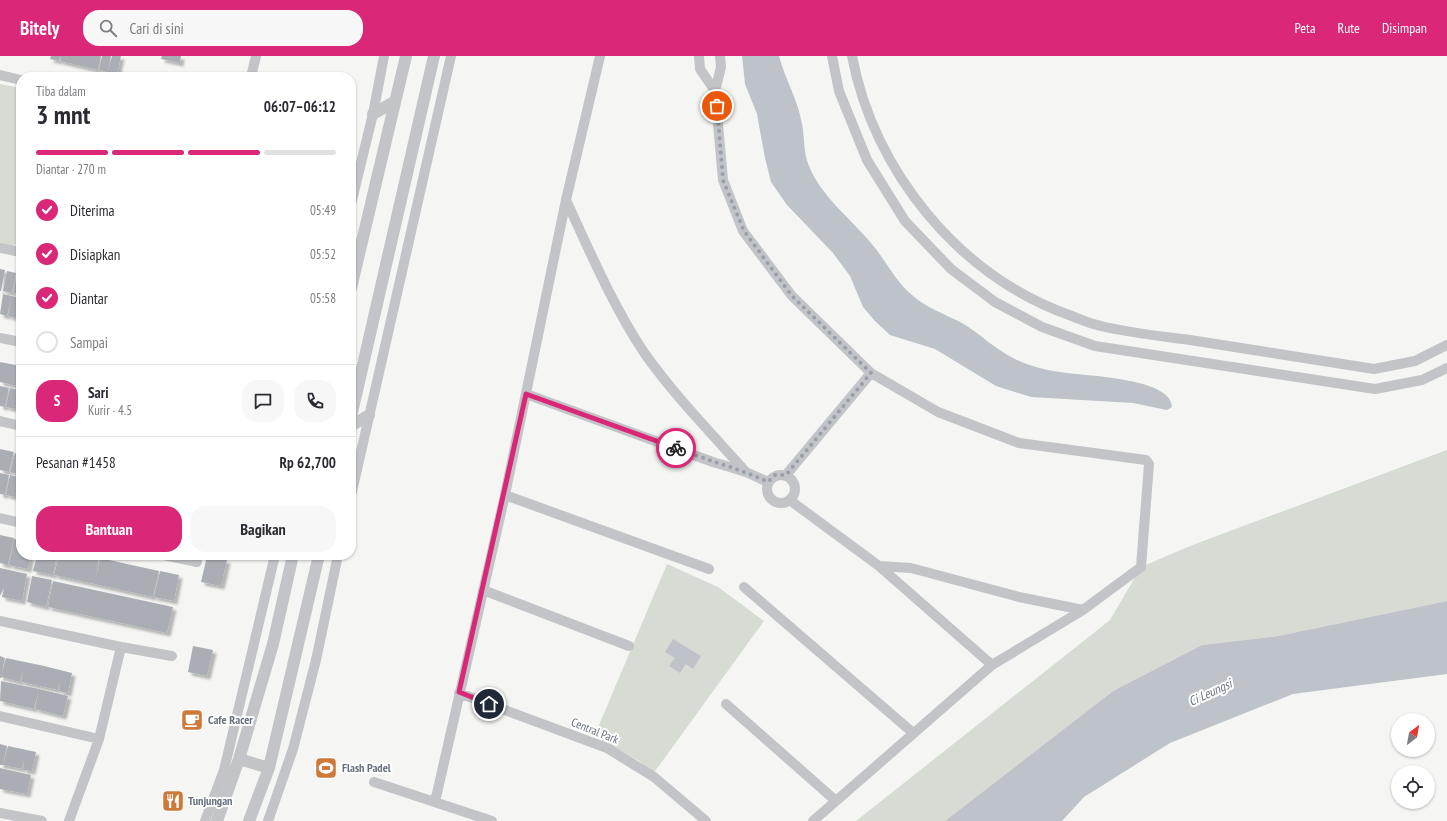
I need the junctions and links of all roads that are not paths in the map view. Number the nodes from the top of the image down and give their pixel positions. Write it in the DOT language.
graph roads {
  1 [pos="256,56"];
  2 [pos="384,56"];
  3 [pos="406,56"];
  4 [pos="434,56"];
  5 [pos="451,56"];
  6 [pos="600,56"];
  7 [pos="699,56"];
  8 [pos="720,56"];
  9 [pos="832,56"];
  10 [pos="852,56"];
  11 [pos="252,72"];
  12 [pos="0,75"];
  13 [pos="16,79"];
  14 [pos="715,91"];
  15 [pos="394,102"];
  16 [pos="373,114"];
  17 [pos="356,184"];
  18 [pos="566,200"];
  19 [pos="0,248"];
  20 [pos="16,251"];
  21 [pos="356,266"];
  22 [pos="0,338"];
  23 [pos="16,341"];
  24 [pos="1447,345"];
  25 [pos="1447,368"];
  26 [pos="871,373"];
  27 [pos="526,394"];
  28 [pos="356,395"];
  29 [pos="369,414"];
  30 [pos="0,421"];
  31 [pos="356,423"];
  32 [pos="16,425"];
  33 [pos="746,472"];
  34 [pos="356,473"];
  35 [pos="786,475"];
  36 [pos="768,482"];
  37 [pos="505,495"];
  38 [pos="791,501"];
  39 [pos="0,518"];
  40 [pos="16,522"];
  41 [pos="188,560"];
  42 [pos="274,560"];
  43 [pos="292,560"];
  44 [pos="318,560"];
  45 [pos="337,560"];
  46 [pos="197,562"];
  47 [pos="879,566"];
  48 [pos="709,569"];
  49 [pos="744,587"];
  50 [pos="483,590"];
  51 [pos="1083,610"];
  52 [pos="0,621"];
  53 [pos="629,646"];
  54 [pos="121,647"];
  55 [pos="172,656"];
  56 [pos="992,665"];
  57 [pos="459,692"];
  58 [pos="726,704"];
  59 [pos="0,716"];
  60 [pos="912,732"];
  61 [pos="99,739"];
  62 [pos="239,759"];
  63 [pos="269,768"];
  64 [pos="374,782"];
  65 [pos="836,800"];
  66 [pos="435,802"];
  67 [pos="0,813"];
  68 [pos="42,821"];
  69 [pos="69,821"];
  70 [pos="205,821"];
  71 [pos="217,821"];
  72 [pos="249,821"];
  73 [pos="268,821"];
  74 [pos="492,821"];
  75 [pos="706,821"];
  76 [pos="813,821"];
  1 -- 11 [label="street"];
  2 -- 16 [label="street"];
  3 -- 15 [label="street"];
  4 -- 28 [label="street"];
  5 -- 29 [label="street"];
  6 -- 18 [label="street"];
  7 -- 14 [label="street"];
  8 -- 14 [label="street"];
  9 -- 25 [label="street"];
  10 -- 24 [label="street"];
  12 -- 13 [label="street"];
  14 -- 26 [label="street"];
  15 -- 16 [label="street"];
  15 -- 21 [label="street"];
  16 -- 17 [label="street"];
  18 -- 27 [label="street"];
  18 -- 33 [label="street"];
  19 -- 20 [label="street"];
  22 -- 23 [label="street"];
  26 -- 35 [label="street"];
  26 -- 51 [label="street"];
  27 -- 33 [label="street"];
  27 -- 37 [label="street"];
  29 -- 31 [label="street"];
  29 -- 34 [label="street"];
  30 -- 32 [label="street"];
  33 -- 36 [label="street"];
  35 -- 36 [label="street"];
  35 -- 38 [label="street"];
  36 -- 38 [label="street"];
  37 -- 48 [label="street"];
  37 -- 50 [label="street"];
  38 -- 47 [label="street"];
  39 -- 40 [label="street"];
  41 -- 46 [label="street"];
  42 -- 70 [label="street"];
  43 -- 62 [label="street"];
  44 -- 63 [label="street"];
  45 -- 73 [label="street"];
  47 -- 51 [label="street"];
  47 -- 56 [label="street"];
  49 -- 60 [label="street"];
  50 -- 53 [label="street"];
  50 -- 57 [label="street"];
  51 -- 56 [label="street"];
  52 -- 54 [label="street"];
  54 -- 55 [label="street"];
  54 -- 61 [label="street"];
  56 -- 60 [label="street"];
  57 -- 66 [label="street"];
  57 -- 75 [label="street, Central Park"];
  58 -- 65 [label="street"];
  59 -- 61 [label="street"];
  60 -- 65 [label="street"];
  61 -- 69 [label="street"];
  62 -- 63 [label="street"];
  62 -- 71 [label="street"];
  63 -- 72 [label="street"];
  64 -- 66 [label="street"];
  65 -- 76 [label="street"];
  66 -- 74 [label="street"];
  67 -- 68 [label="street"];
}
